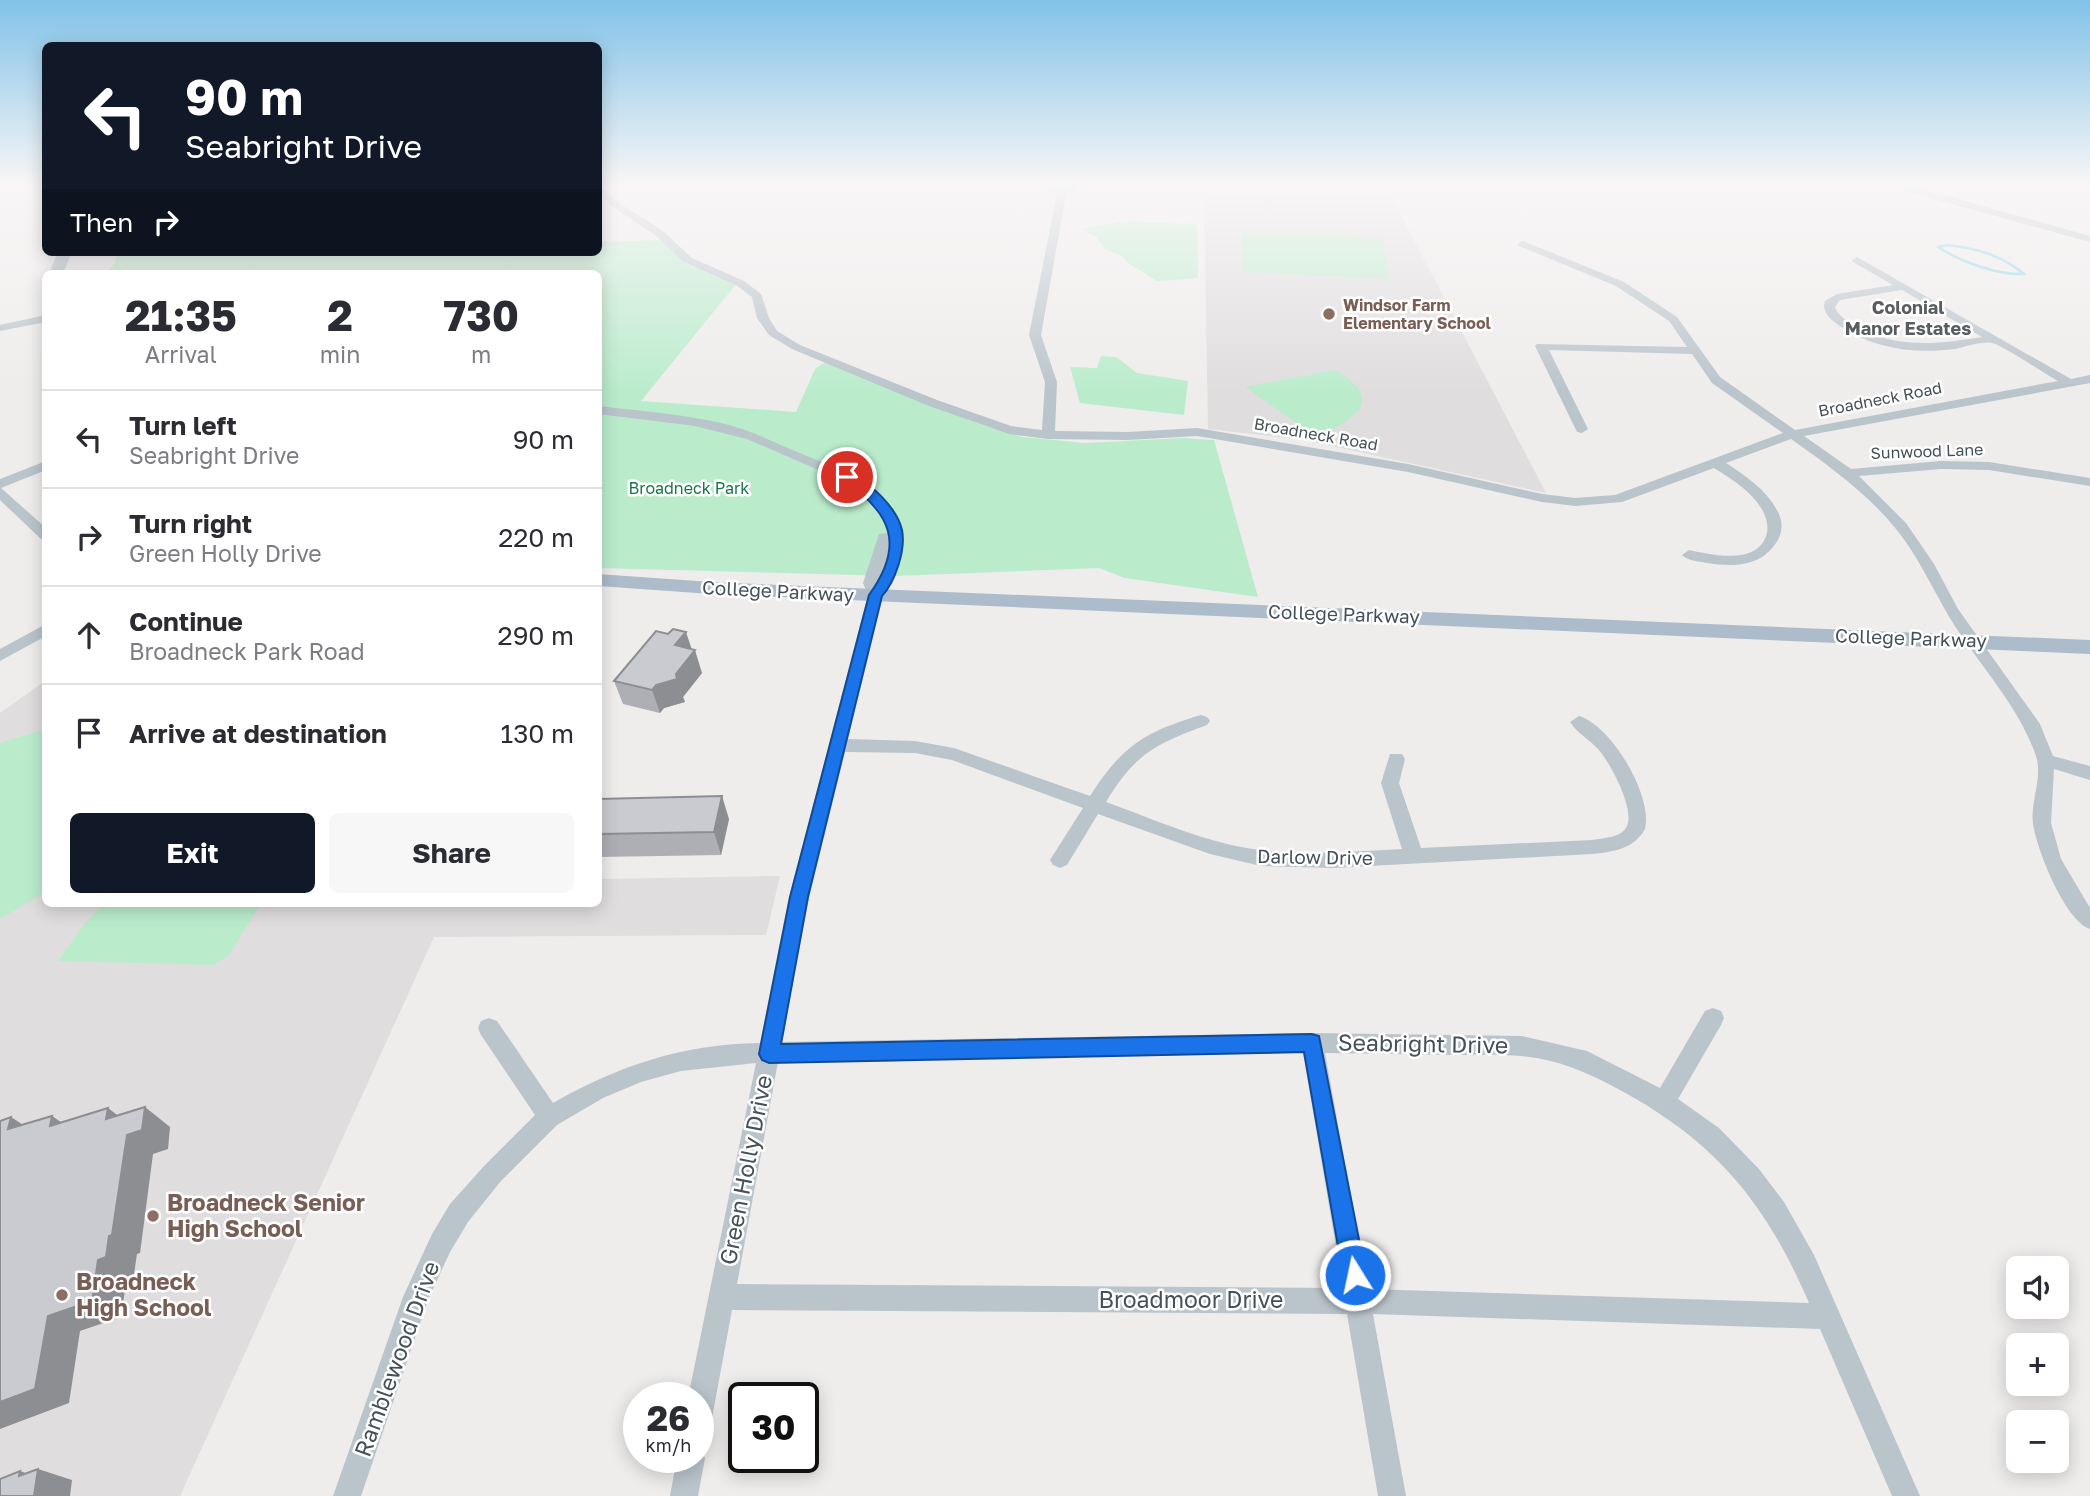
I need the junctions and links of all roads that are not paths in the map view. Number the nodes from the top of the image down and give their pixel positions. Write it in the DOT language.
graph roads {
  1 [pos="680,253"];
  2 [pos="1050,253"];
  3 [pos="1544,253"];
  4 [pos="1857,260"];
  5 [pos="1903,287"];
  6 [pos="42,319"];
  7 [pos="0,328"];
  8 [pos="1992,339"];
  9 [pos="1694,351"];
  10 [pos="2090,379"];
  11 [pos="2068,383"];
  12 [pos="602,410"];
  13 [pos="1582,429"];
  14 [pos="1793,434"];
  15 [pos="1048,435"];
  16 [pos="1715,462"];
  17 [pos="42,467"];
  18 [pos="1848,473"];
  19 [pos="2090,482"];
  20 [pos="0,484"];
  21 [pos="0,492"];
  22 [pos="42,532"];
  23 [pos="1689,555"];
  24 [pos="602,580"];
  25 [pos="876,595"];
  26 [pos="42,632"];
  27 [pos="1972,640"];
  28 [pos="2090,647"];
  29 [pos="0,656"];
  30 [pos="1201,721"];
  31 [pos="1579,722"];
  32 [pos="837,744"];
  33 [pos="1396,759"];
  34 [pos="2046,760"];
  35 [pos="2090,773"];
  36 [pos="1096,805"];
  37 [pos="1414,856"];
  38 [pos="1060,860"];
  39 [pos="2090,921"];
  40 [pos="1713,1018"];
  41 [pos="489,1028"];
  42 [pos="1312,1043"];
  43 [pos="769,1054"];
  44 [pos="1664,1102"];
  45 [pos="549,1117"];
  46 [pos="721,1297"];
  47 [pos="1359,1301"];
  48 [pos="1828,1316"];
  49 [pos="705,1382"];
  50 [pos="688,1473"];
  51 [pos="347,1496"];
  52 [pos="684,1496"];
  53 [pos="1392,1496"];
  54 [pos="1906,1496"];
  1 -- 15 [label="street, Broadneck Road"];
  2 -- 15 [label="street"];
  3 -- 9 [label="street"];
  4 -- 5 [label="street"];
  5 -- 8 [label="street"];
  5 -- 8 [label="street"];
  6 -- 7 [label="street"];
  8 -- 11 [label="street"];
  9 -- 13 [label="street"];
  9 -- 14 [label="street"];
  10 -- 11 [label="street, Broadneck Road"];
  11 -- 14 [label="street, Broadneck Road"];
  12 -- 25 [label="street, Green Holly Drive"];
  14 -- 16 [label="street, Broadneck Road"];
  14 -- 18 [label="street"];
  15 -- 16 [label="street, Broadneck Road"];
  16 -- 23 [label="street"];
  17 -- 20 [label="street"];
  18 -- 19 [label="street, Sunwood Lane"];
  18 -- 27 [label="street"];
  21 -- 22 [label="street"];
  24 -- 25 [label="main road, College Parkway"];
  25 -- 27 [label="main road, College Parkway"];
  25 -- 32 [label="street, Green Holly Drive"];
  26 -- 29 [label="street"];
  27 -- 28 [label="main road, College Parkway"];
  27 -- 34 [label="street"];
  30 -- 36 [label="street"];
  31 -- 37 [label="street, Darlow Drive"];
  32 -- 36 [label="street, Darlow Drive"];
  32 -- 43 [label="street, Green Holly Drive"];
  33 -- 37 [label="street"];
  34 -- 35 [label="street"];
  34 -- 39 [label="street"];
  36 -- 37 [label="street, Darlow Drive"];
  36 -- 38 [label="street"];
  40 -- 44 [label="street"];
  41 -- 45 [label="street"];
  42 -- 43 [label="street, Seabright Drive"];
  42 -- 44 [label="street, Seabright Drive"];
  42 -- 47 [label="street"];
  43 -- 45 [label="street, Ramblewood Drive"];
  43 -- 46 [label="street, Green Holly Drive"];
  44 -- 48 [label="street, Seabright Drive"];
  45 -- 51 [label="street, Ramblewood Drive"];
  46 -- 47 [label="street, Broadmoor Drive"];
  46 -- 49 [label="street, Green Holly Drive"];
  47 -- 48 [label="street, Broadmoor Drive"];
  47 -- 53 [label="street"];
  48 -- 54 [label="street, Seabright Drive"];
  50 -- 52 [label="street"];
}
